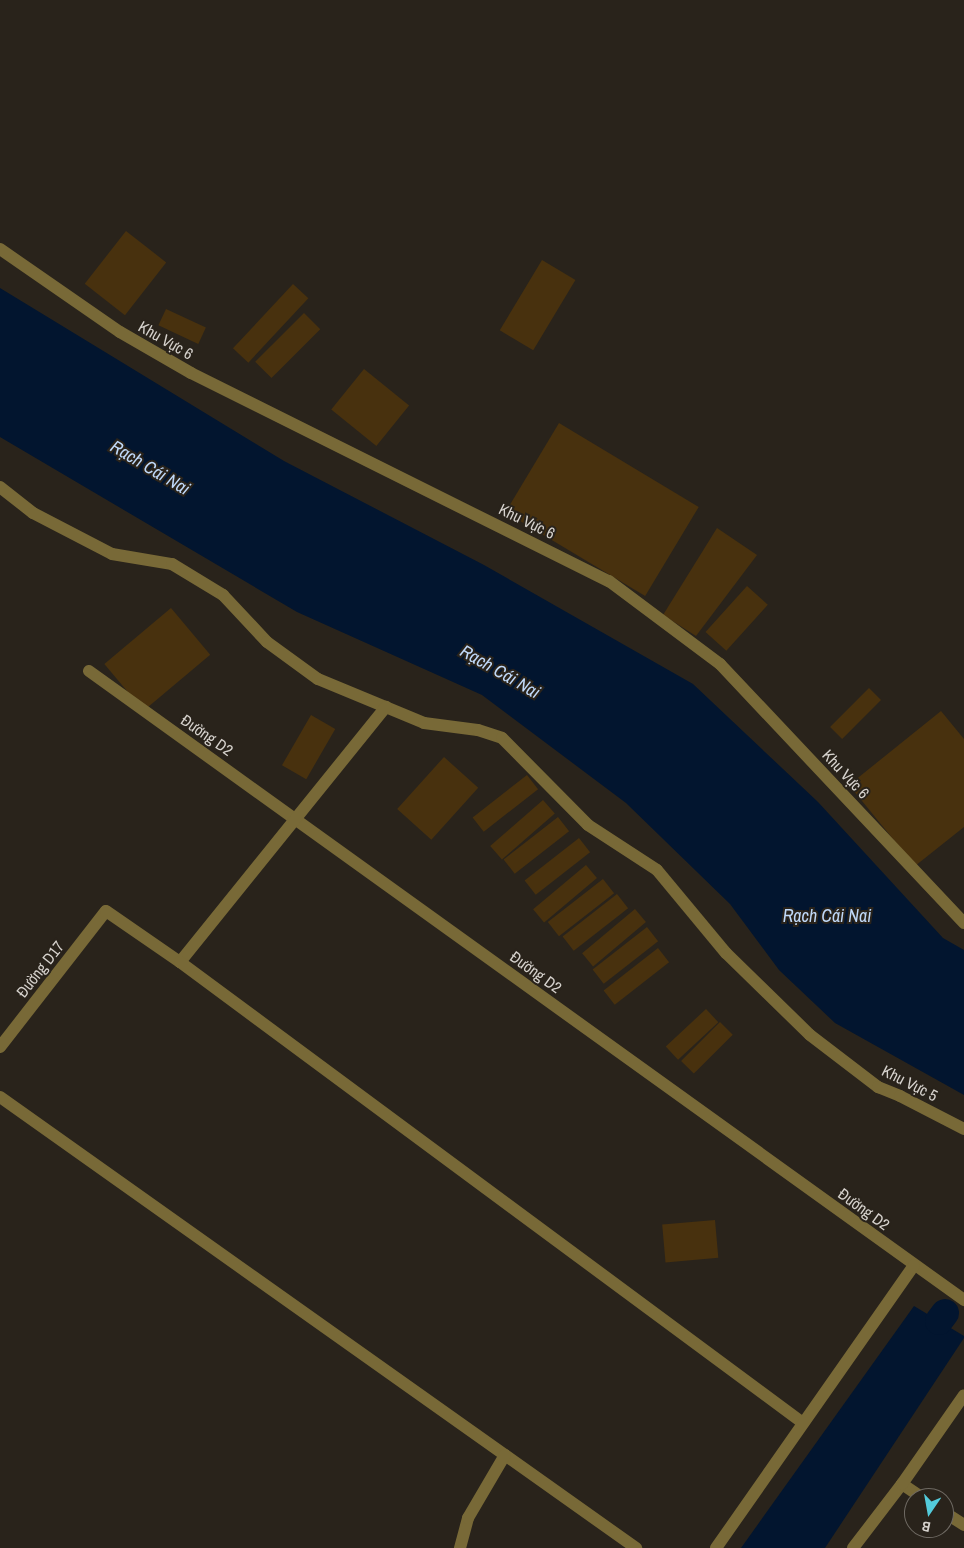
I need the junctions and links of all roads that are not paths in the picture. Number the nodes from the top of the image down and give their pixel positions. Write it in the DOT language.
graph roads {
  1 [pos="0,249"];
  2 [pos="0,487"];
  3 [pos="89,671"];
  4 [pos="386,707"];
  5 [pos="297,819"];
  6 [pos="964,923"];
  7 [pos="180,962"];
  8 [pos="0,1047"];
  9 [pos="0,1097"];
  10 [pos="964,1129"];
  11 [pos="914,1265"];
  12 [pos="964,1300"];
  13 [pos="964,1395"];
  14 [pos="804,1424"];
  15 [pos="505,1455"];
  16 [pos="902,1484"];
  17 [pos="908,1488"];
  18 [pos="460,1548"];
  19 [pos="636,1548"];
  20 [pos="716,1548"];
  21 [pos="853,1548"];
  1 -- 6 [label="street, Khu Vực 6"];
  2 -- 4 [label="street, Khu Vực 5"];
  3 -- 5 [label="street, Đường D2"];
  4 -- 5 [label="street"];
  4 -- 10 [label="street, Khu Vực 5"];
  5 -- 7 [label="street"];
  5 -- 11 [label="street, Đường D2"];
  7 -- 8 [label="street, Đường D17"];
  7 -- 14 [label="street"];
  9 -- 15 [label="street"];
  11 -- 12 [label="street, Đường D2"];
  11 -- 14 [label="street"];
  13 -- 16 [label="street"];
  14 -- 20 [label="street"];
  15 -- 18 [label="street"];
  15 -- 19 [label="street"];
  16 -- 17 [label="street"];
  16 -- 21 [label="street"];
}
